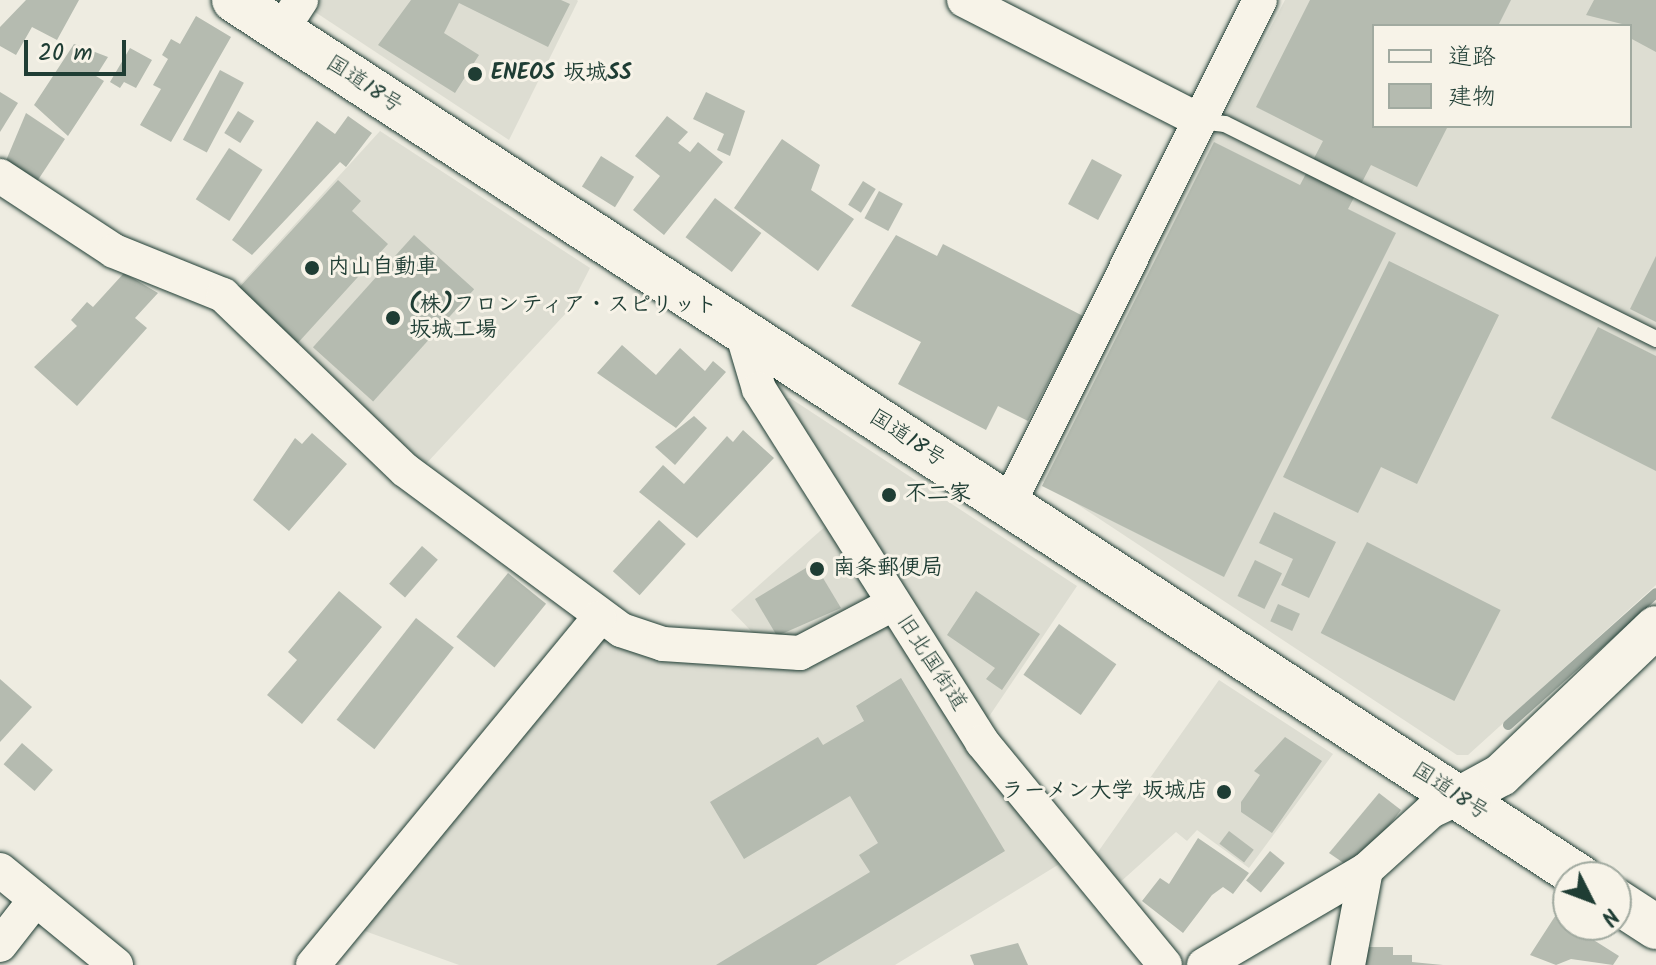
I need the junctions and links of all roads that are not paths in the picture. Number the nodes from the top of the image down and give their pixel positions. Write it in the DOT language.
graph roads {
  1 [pos="234,0"];
  2 [pos="964,0"];
  3 [pos="1260,0"];
  4 [pos="291,16"];
  5 [pos="1200,121"];
  6 [pos="0,176"];
  7 [pos="742,332"];
  8 [pos="1656,339"];
  9 [pos="1008,505"];
  10 [pos="893,604"];
  11 [pos="599,618"];
  12 [pos="1656,627"];
  13 [pos="1459,798"];
  14 [pos="1555,861"];
  15 [pos="0,870"];
  16 [pos="1366,870"];
  17 [pos="36,899"];
  18 [pos="1632,911"];
  19 [pos="1656,927"];
  20 [pos="0,945"];
  21 [pos="116,965"];
  22 [pos="313,965"];
  23 [pos="1165,965"];
  24 [pos="1204,965"];
  25 [pos="1348,965"];
  1 -- 4 [label="highway, 国道18号"];
  2 -- 5 [label="street"];
  3 -- 5 [label="street"];
  4 -- 7 [label="highway, 国道18号"];
  5 -- 8 [label="lane"];
  5 -- 9 [label="street"];
  6 -- 11 [label="street"];
  7 -- 9 [label="highway, 国道18号"];
  7 -- 10 [label="street, 旧北国街道"];
  9 -- 13 [label="highway, 国道18号"];
  10 -- 11 [label="street"];
  10 -- 23 [label="street, 旧北国街道"];
  11 -- 22 [label="street"];
  12 -- 13 [label="street"];
  13 -- 14 [label="highway, 国道18号"];
  13 -- 16 [label="street"];
  15 -- 17 [label="street"];
  16 -- 24 [label="street"];
  16 -- 25 [label="street"];
  17 -- 20 [label="street"];
  17 -- 21 [label="street"];
  18 -- 19 [label="highway"];
}
